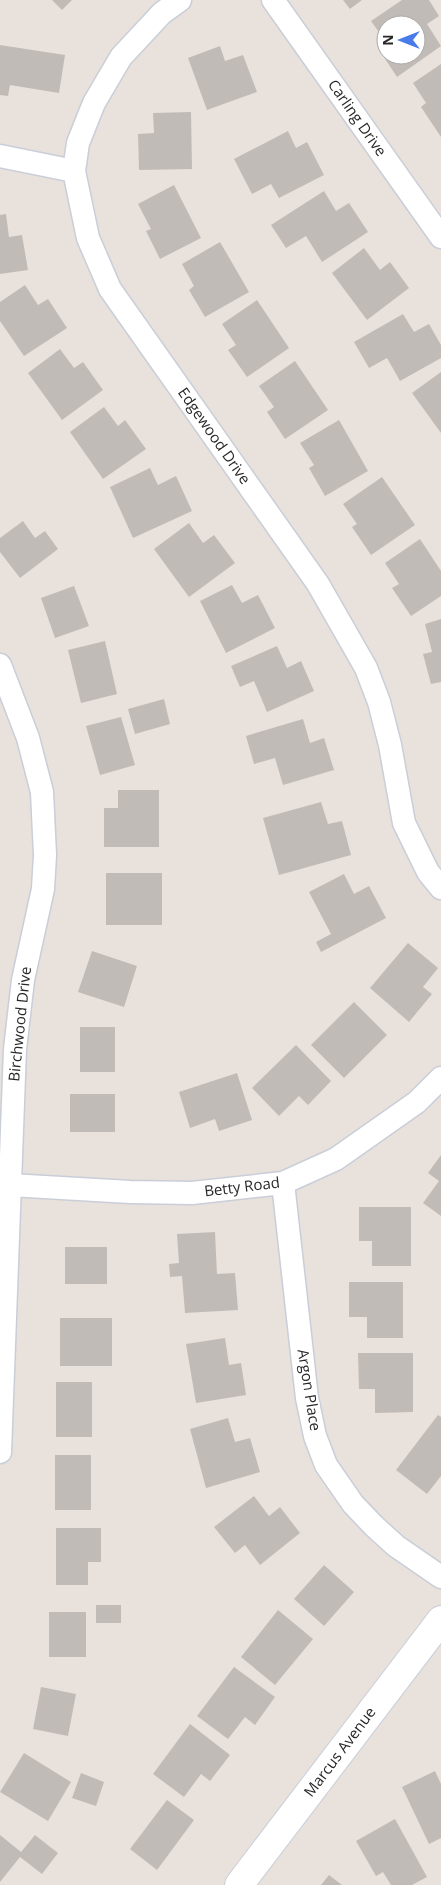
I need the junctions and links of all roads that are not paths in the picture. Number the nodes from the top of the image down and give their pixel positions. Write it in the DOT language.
graph roads {
  1 [pos="180,0"];
  2 [pos="273,0"];
  3 [pos="0,156"];
  4 [pos="74,171"];
  5 [pos="441,237"];
  6 [pos="0,664"];
  7 [pos="6,699"];
  8 [pos="441,888"];
  9 [pos="7,1048"];
  10 [pos="441,1078"];
  11 [pos="283,1183"];
  12 [pos="10,1185"];
  13 [pos="2,1350"];
  14 [pos="0,1452"];
  15 [pos="441,1577"];
  16 [pos="441,1620"];
  17 [pos="239,1885"];
  1 -- 4 [label="street, Edgewood Drive"];
  2 -- 5 [label="street, Carling Drive"];
  3 -- 4 [label="street"];
  4 -- 8 [label="street, Edgewood Drive"];
  6 -- 7 [label="street, Birchwood Drive"];
  7 -- 9 [label="street, Birchwood Drive"];
  9 -- 12 [label="street, Birchwood Drive"];
  10 -- 11 [label="street, Betty Road"];
  11 -- 12 [label="street, Betty Road"];
  11 -- 15 [label="street, Argon Place"];
  12 -- 13 [label="street, Birchwood Drive"];
  13 -- 14 [label="street, Birchwood Drive"];
  16 -- 17 [label="main road, Marcus Avenue"];
}
